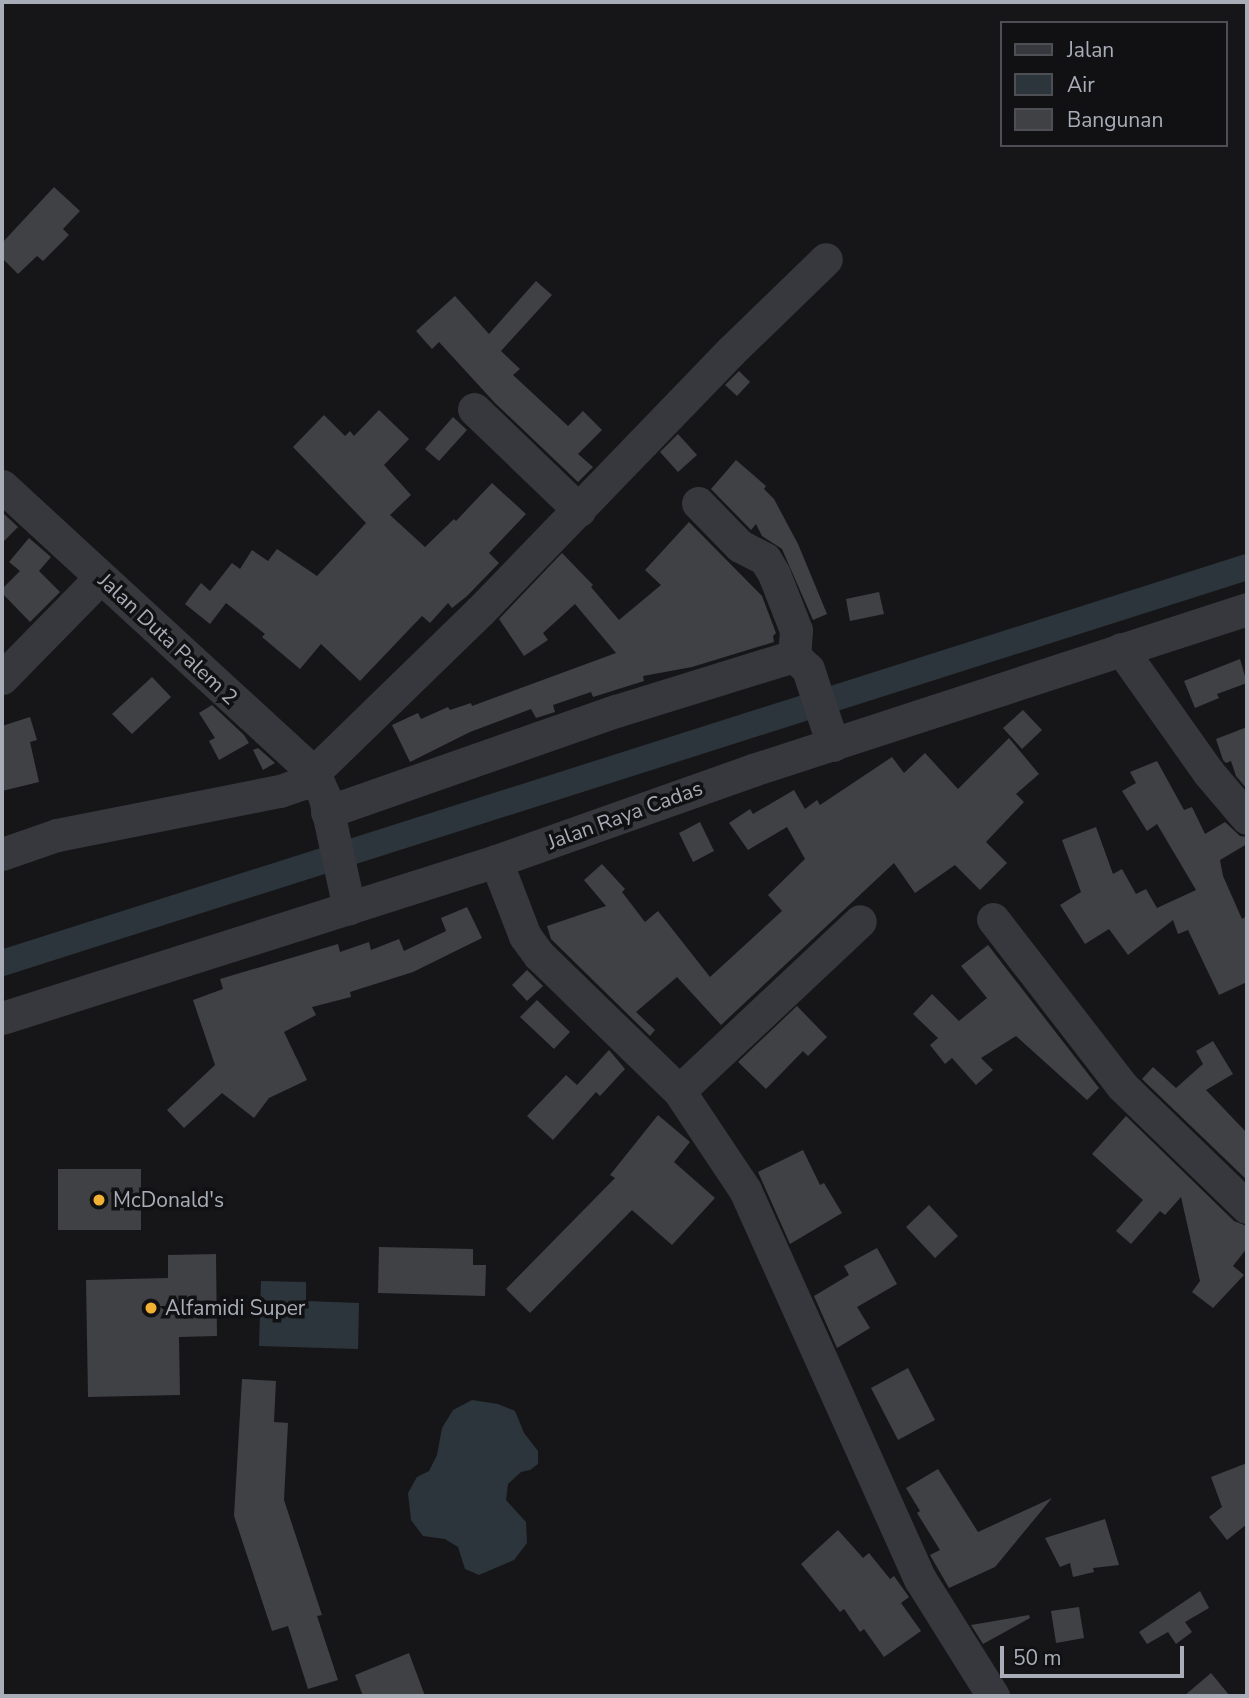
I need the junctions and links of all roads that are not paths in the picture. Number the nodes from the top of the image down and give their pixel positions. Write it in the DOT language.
graph roads {
  1 [pos="826,259"];
  2 [pos="474,409"];
  3 [pos="2,486"];
  4 [pos="698,503"];
  5 [pos="579,510"];
  6 [pos="100,578"];
  7 [pos="1247,610"];
  8 [pos="1121,649"];
  9 [pos="801,662"];
  10 [pos="2,678"];
  11 [pos="830,736"];
  12 [pos="323,801"];
  13 [pos="1247,818"];
  14 [pos="2,854"];
  15 [pos="496,861"];
  16 [pos="348,899"];
  17 [pos="993,919"];
  18 [pos="860,920"];
  19 [pos="2,1018"];
  20 [pos="679,1091"];
  21 [pos="1247,1207"];
  22 [pos="993,1696"];
  1 -- 5 [label="street"];
  2 -- 5 [label="street"];
  3 -- 6 [label="street, Jalan Duta Palem 2"];
  4 -- 9 [label="street"];
  5 -- 12 [label="street"];
  6 -- 10 [label="street"];
  6 -- 12 [label="street, Jalan Duta Palem 2"];
  7 -- 8 [label="street, Jalan Raya Cadas"];
  8 -- 11 [label="street, Jalan Raya Cadas"];
  8 -- 13 [label="street"];
  9 -- 11 [label="street"];
  9 -- 12 [label="street"];
  11 -- 15 [label="street, Jalan Raya Cadas"];
  12 -- 14 [label="street"];
  12 -- 16 [label="street"];
  15 -- 16 [label="street, Jalan Raya Cadas"];
  15 -- 20 [label="street"];
  16 -- 19 [label="street, Jalan Raya Cadas"];
  17 -- 21 [label="street"];
  18 -- 20 [label="street"];
  20 -- 22 [label="street"];
}
